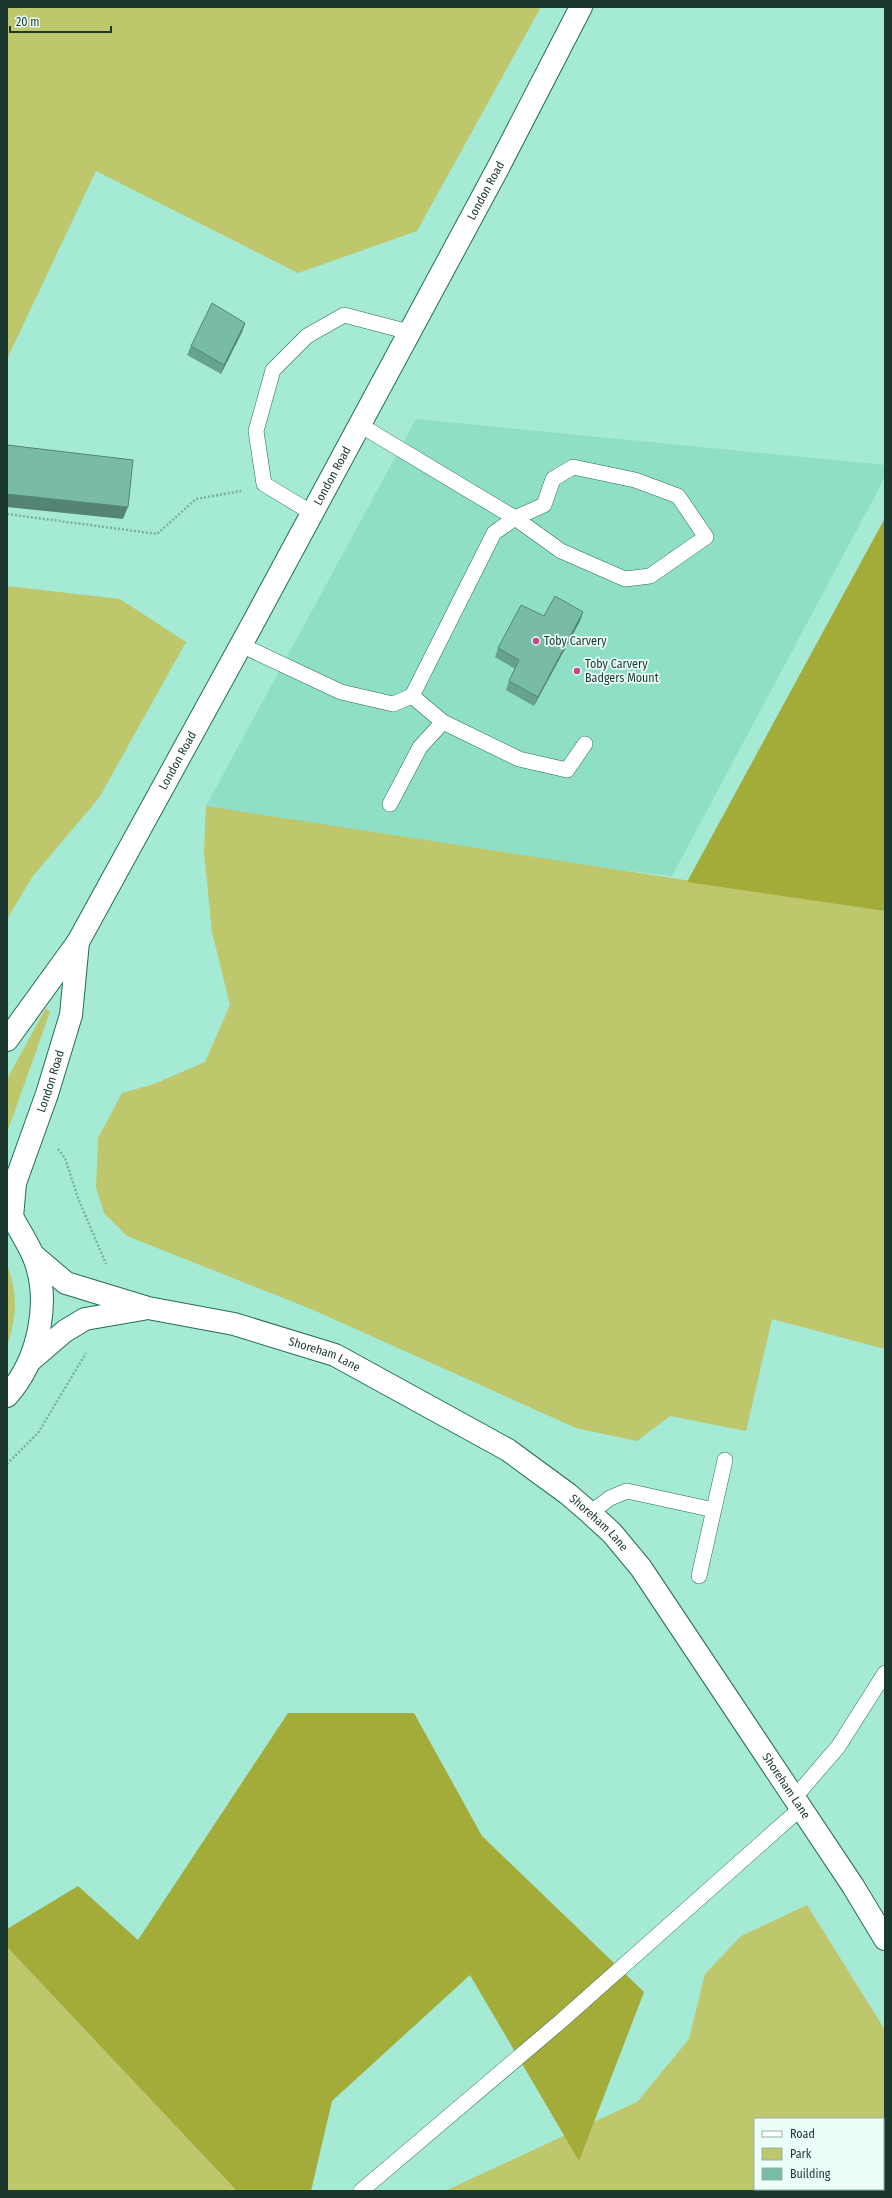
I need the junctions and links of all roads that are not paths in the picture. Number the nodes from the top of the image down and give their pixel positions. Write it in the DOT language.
graph roads {
  1 [pos="581,7"];
  2 [pos="410,332"];
  3 [pos="360,425"];
  4 [pos="312,513"];
  5 [pos="515,518"];
  6 [pos="241,645"];
  7 [pos="412,696"];
  8 [pos="443,722"];
  9 [pos="585,744"];
  10 [pos="390,804"];
  11 [pos="78,942"];
  12 [pos="7,1040"];
  13 [pos="9,1215"];
  14 [pos="33,1255"];
  15 [pos="148,1308"];
  16 [pos="30,1361"];
  17 [pos="7,1396"];
  18 [pos="725,1460"];
  19 [pos="714,1510"];
  20 [pos="590,1513"];
  21 [pos="699,1576"];
  22 [pos="885,1673"];
  23 [pos="797,1803"];
  24 [pos="885,1939"];
  25 [pos="360,2191"];
  1 -- 2 [label="main road, London Road"];
  2 -- 3 [label="main road, London Road"];
  2 -- 4 [label="lane"];
  3 -- 4 [label="main road, London Road"];
  3 -- 5 [label="lane"];
  4 -- 6 [label="main road, London Road"];
  5 -- 5 [label="lane"];
  5 -- 7 [label="lane"];
  6 -- 7 [label="lane"];
  6 -- 11 [label="main road, London Road"];
  7 -- 8 [label="lane"];
  8 -- 9 [label="lane"];
  8 -- 10 [label="lane"];
  11 -- 12 [label="main road, London Road"];
  11 -- 13 [label="main road, London Road"];
  13 -- 14 [label="main road"];
  14 -- 15 [label="main road, Shoreham Lane"];
  14 -- 16 [label="main road"];
  15 -- 16 [label="main road, Shoreham Lane"];
  15 -- 20 [label="main road, Shoreham Lane"];
  16 -- 17 [label="main road"];
  18 -- 19 [label="lane"];
  19 -- 20 [label="lane"];
  19 -- 21 [label="lane"];
  20 -- 23 [label="main road, Shoreham Lane"];
  22 -- 23 [label="lane"];
  23 -- 24 [label="main road, Shoreham Lane"];
  23 -- 25 [label="lane"];
}
